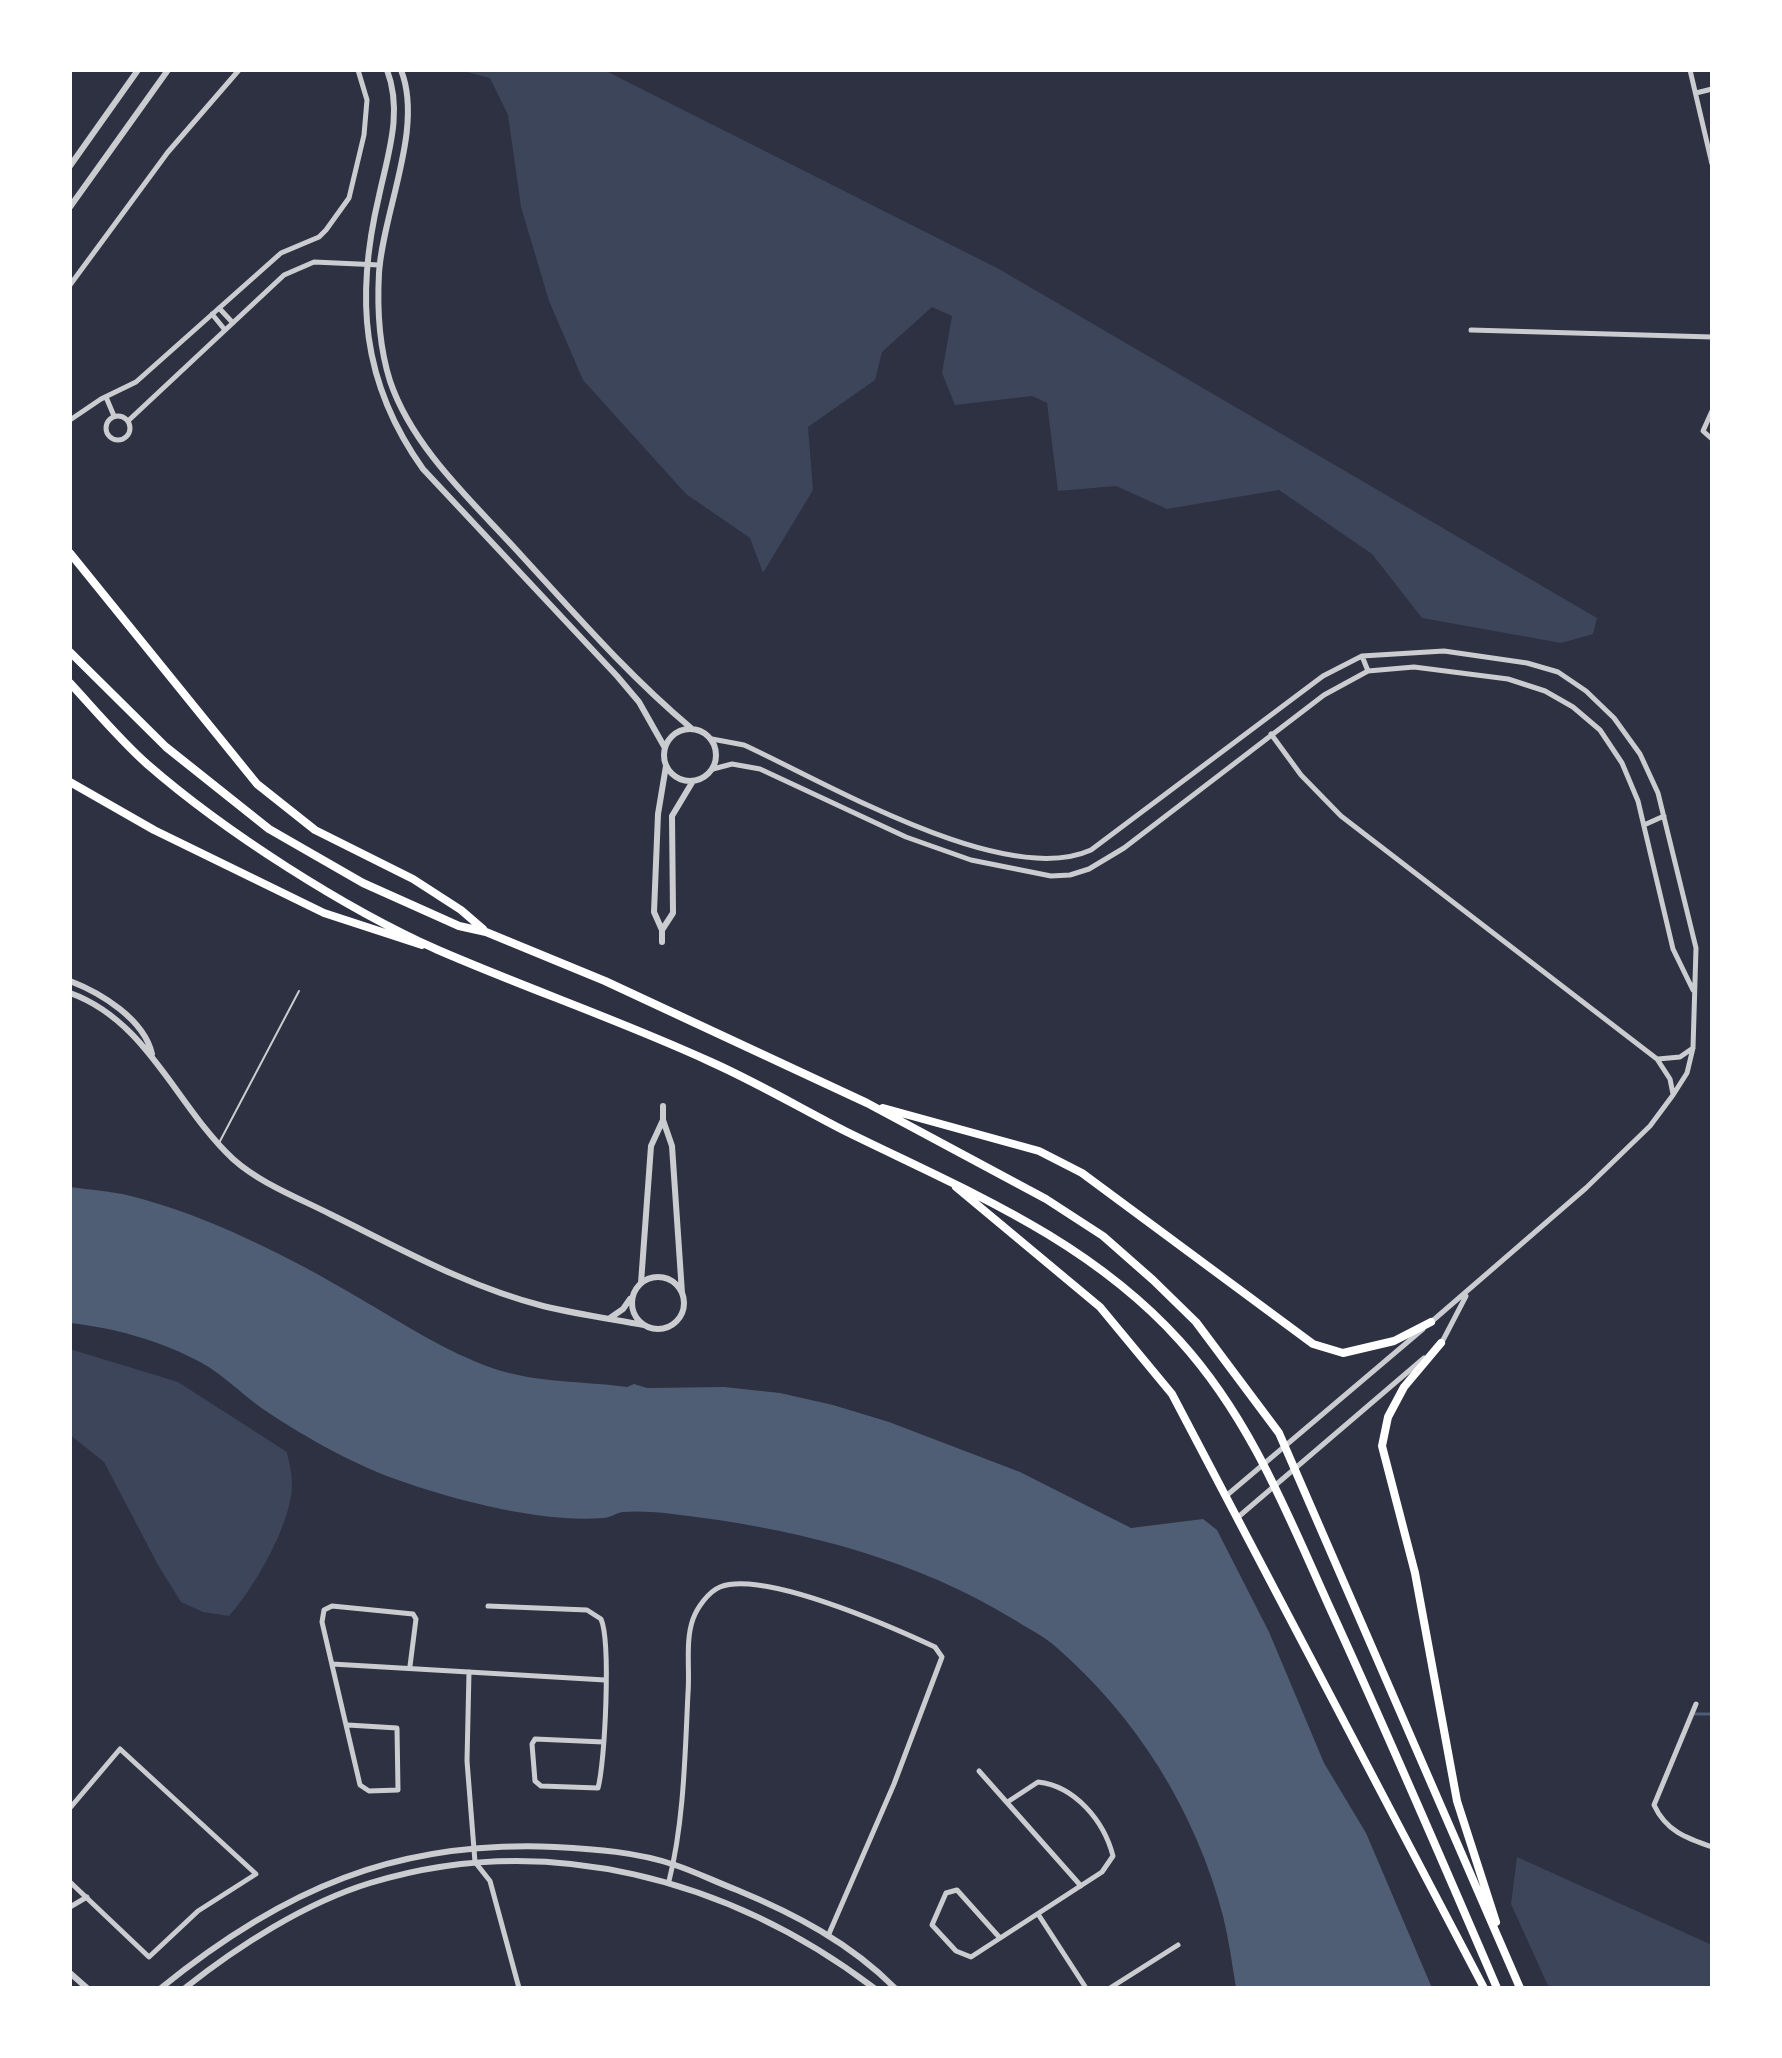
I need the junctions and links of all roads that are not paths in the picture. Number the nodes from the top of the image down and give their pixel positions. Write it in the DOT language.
graph roads {
  1 [pos="138,70"];
  2 [pos="168,70"];
  3 [pos="239,70"];
  4 [pos="358,70"];
  5 [pos="387,70"];
  6 [pos="401,70"];
  7 [pos="1690,70"];
  8 [pos="1712,89"];
  9 [pos="1696,93"];
  10 [pos="1712,164"];
  11 [pos="70,166"];
  12 [pos="70,207"];
  13 [pos="366,264"];
  14 [pos="380,265"];
  15 [pos="70,285"];
  16 [pos="219,308"];
  17 [pos="212,314"];
  18 [pos="233,323"];
  19 [pos="225,330"];
  20 [pos="1471,330"];
  21 [pos="1712,337"];
  22 [pos="106,397"];
  23 [pos="1712,411"];
  24 [pos="114,416"];
  25 [pos="70,420"];
  26 [pos="128,421"];
  27 [pos="1712,439"];
  28 [pos="70,552"];
  29 [pos="70,652"];
  30 [pos="1362,656"];
  31 [pos="1368,671"];
  32 [pos="70,683"];
  33 [pos="691,728"];
  34 [pos="1271,734"];
  35 [pos="712,739"];
  36 [pos="665,748"];
  37 [pos="666,766"];
  38 [pos="713,769"];
  39 [pos="693,781"];
  40 [pos="70,782"];
  41 [pos="1664,816"];
  42 [pos="1644,825"];
  43 [pos="662,930"];
  44 [pos="486,932"];
  45 [pos="662,942"];
  46 [pos="434,948"];
  47 [pos="70,981"];
  48 [pos="299,991"];
  49 [pos="1693,991"];
  50 [pos="70,993"];
  51 [pos="1693,1048"];
  52 [pos="152,1054"];
  53 [pos="1657,1059"];
  54 [pos="1673,1095"];
  55 [pos="867,1103"];
  56 [pos="663,1106"];
  57 [pos="663,1120"];
  58 [pos="219,1144"];
  59 [pos="936,1172"];
  60 [pos="641,1283"];
  61 [pos="1469,1292"];
  62 [pos="682,1293"];
  63 [pos="633,1295"];
  64 [pos="610,1318"];
  65 [pos="1431,1322"];
  66 [pos="644,1325"];
  67 [pos="1441,1343"];
  68 [pos="1225,1497"];
  69 [pos="1236,1518"];
  70 [pos="488,1606"];
  71 [pos="332,1664"];
  72 [pos="410,1666"];
  73 [pos="469,1672"];
  74 [pos="605,1680"];
  75 [pos="1696,1704"];
  76 [pos="348,1725"];
  77 [pos="603,1742"];
  78 [pos="979,1771"];
  79 [pos="1009,1801"];
  80 [pos="70,1808"];
  81 [pos="473,1846"];
  82 [pos="1712,1847"];
  83 [pos="475,1862"];
  84 [pos="673,1864"];
  85 [pos="669,1881"];
  86 [pos="70,1882"];
  87 [pos="1081,1886"];
  88 [pos="87,1897"];
  89 [pos="70,1907"];
  90 [pos="1038,1914"];
  91 [pos="828,1936"];
  92 [pos="1000,1938"];
  93 [pos="1178,1945"];
  94 [pos="1510,1967"];
  95 [pos="70,1973"];
  96 [pos="887,1980"];
  97 [pos="87,1988"];
  98 [pos="161,1988"];
  99 [pos="185,1988"];
  100 [pos="519,1988"];
  101 [pos="874,1988"];
  102 [pos="882,1988"];
  103 [pos="895,1988"];
  104 [pos="1086,1988"];
  105 [pos="1110,1988"];
  106 [pos="1484,1988"];
  107 [pos="1497,1988"];
  108 [pos="1520,1988"];
  1 -- 11 [label="street"];
  2 -- 12 [label="street"];
  3 -- 15 [label="street"];
  4 -- 16 [label="street"];
  5 -- 13 [label="street"];
  6 -- 14 [label="street"];
  7 -- 9 [label="street"];
  8 -- 9 [label="street"];
  9 -- 10 [label="street"];
  13 -- 14 [label="street"];
  13 -- 18 [label="street"];
  13 -- 36 [label="street"];
  14 -- 33 [label="street"];
  16 -- 17 [label="street"];
  16 -- 18 [label="street"];
  17 -- 19 [label="street"];
  17 -- 22 [label="street"];
  18 -- 19 [label="street"];
  19 -- 26 [label="street"];
  20 -- 21 [label="street"];
  22 -- 24 [label="street"];
  22 -- 25 [label="street"];
  23 -- 27 [label="street"];
  24 -- 26 [label="street"];
  24 -- 26 [label="street"];
  28 -- 44 [label="main road"];
  29 -- 44 [label="main road"];
  30 -- 31 [label="street"];
  30 -- 35 [label="street"];
  30 -- 41 [label="street"];
  31 -- 34 [label="street"];
  31 -- 42 [label="street"];
  32 -- 46 [label="main road"];
  33 -- 35 [label="street"];
  33 -- 36 [label="street"];
  34 -- 38 [label="street"];
  34 -- 53 [label="street"];
  35 -- 38 [label="street"];
  36 -- 37 [label="street"];
  37 -- 39 [label="street"];
  37 -- 43 [label="street"];
  38 -- 39 [label="street"];
  39 -- 43 [label="street"];
  40 -- 46 [label="main road"];
  41 -- 42 [label="street"];
  41 -- 49 [label="street"];
  42 -- 49 [label="street"];
  43 -- 45 [label="street"];
  44 -- 55 [label="main road"];
  46 -- 59 [label="main road"];
  47 -- 52 [label="street"];
  48 -- 58 [label="lane"];
  49 -- 51 [label="street"];
  50 -- 52 [label="street"];
  51 -- 53 [label="street"];
  51 -- 54 [label="street"];
  52 -- 58 [label="street"];
  53 -- 54 [label="street"];
  54 -- 61 [label="street"];
  55 -- 65 [label="main road"];
  55 -- 94 [label="main road"];
  56 -- 57 [label="street"];
  57 -- 60 [label="street"];
  57 -- 62 [label="street"];
  58 -- 64 [label="street"];
  59 -- 68 [label="main road"];
  59 -- 107 [label="main road"];
  60 -- 62 [label="street"];
  60 -- 63 [label="street"];
  61 -- 65 [label="street"];
  61 -- 67 [label="street"];
  62 -- 66 [label="street"];
  63 -- 64 [label="street"];
  63 -- 66 [label="street"];
  64 -- 66 [label="street"];
  65 -- 68 [label="street"];
  67 -- 69 [label="street"];
  67 -- 94 [label="main road"];
  68 -- 69 [label="main road"];
  69 -- 106 [label="main road"];
  70 -- 74 [label="street"];
  71 -- 72 [label="street"];
  71 -- 72 [label="street"];
  71 -- 76 [label="street"];
  72 -- 73 [label="street"];
  73 -- 74 [label="street"];
  73 -- 81 [label="street"];
  74 -- 77 [label="street"];
  75 -- 82 [label="street"];
  76 -- 76 [label="street"];
  77 -- 77 [label="street"];
  78 -- 79 [label="street"];
  79 -- 87 [label="street"];
  79 -- 87 [label="street"];
  80 -- 88 [label="street"];
  81 -- 83 [label="street"];
  81 -- 84 [label="street"];
  81 -- 98 [label="street"];
  83 -- 85 [label="street"];
  83 -- 99 [label="street"];
  83 -- 100 [label="street"];
  84 -- 85 [label="street"];
  84 -- 91 [label="street"];
  84 -- 91 [label="street"];
  85 -- 101 [label="street"];
  86 -- 88 [label="street"];
  87 -- 90 [label="street"];
  88 -- 89 [label="street"];
  90 -- 92 [label="street"];
  90 -- 104 [label="street"];
  91 -- 96 [label="street"];
  92 -- 92 [label="street"];
  93 -- 105 [label="street"];
  94 -- 108 [label="main road"];
  95 -- 97 [label="street"];
  96 -- 102 [label="street"];
  96 -- 103 [label="street"];
}
